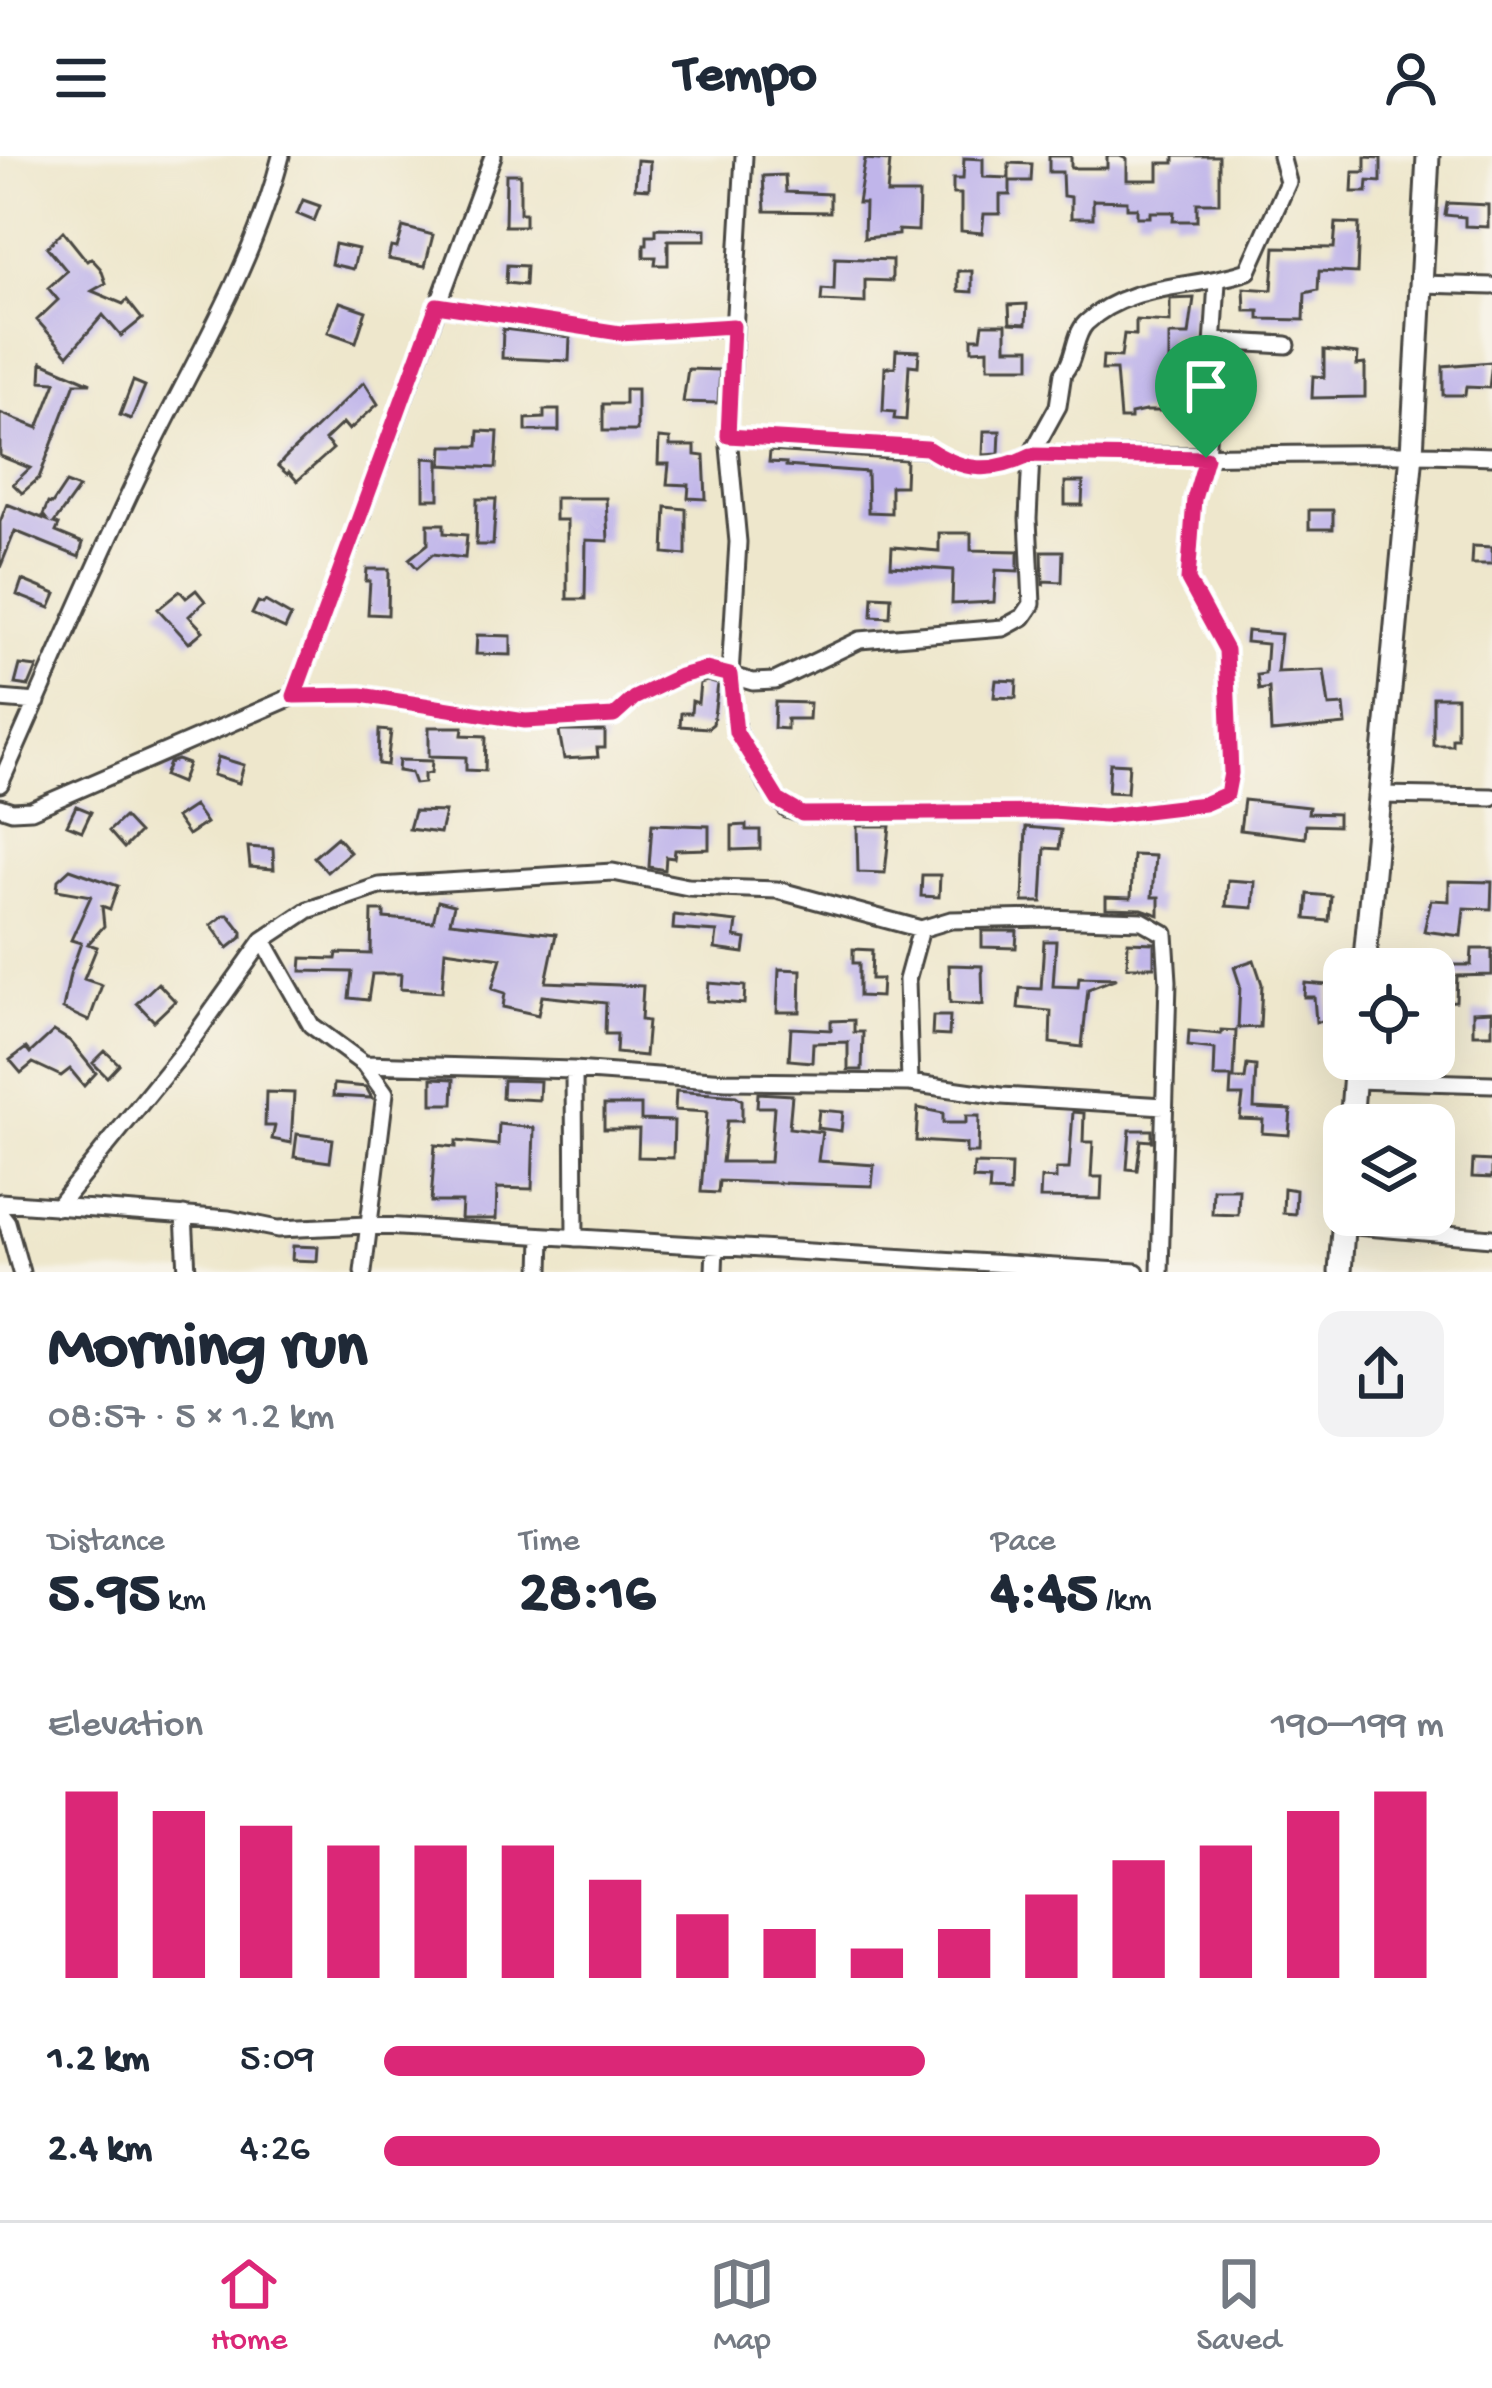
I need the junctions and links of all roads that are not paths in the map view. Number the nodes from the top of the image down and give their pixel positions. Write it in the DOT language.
graph roads {
  1 [pos="281,156"];
  2 [pos="493,156"];
  3 [pos="745,156"];
  4 [pos="1281,156"];
  5 [pos="1428,156"];
  6 [pos="1217,282"];
  7 [pos="1421,284"];
  8 [pos="1492,286"];
  9 [pos="437,305"];
  10 [pos="733,326"];
  11 [pos="1214,341"];
  12 [pos="1287,344"];
  13 [pos="728,436"];
  14 [pos="1412,453"];
  15 [pos="1031,455"];
  16 [pos="1492,456"];
  17 [pos="1206,458"];
  18 [pos="730,675"];
  19 [pos="294,696"];
  20 [pos="0,699"];
  21 [pos="37,702"];
  22 [pos="0,784"];
  23 [pos="1380,795"];
  24 [pos="1492,797"];
  25 [pos="0,807"];
  26 [pos="921,929"];
  27 [pos="263,940"];
  28 [pos="1366,948"];
  29 [pos="364,1064"];
  30 [pos="574,1070"];
  31 [pos="1453,1080"];
  32 [pos="910,1083"];
  33 [pos="1492,1084"];
  34 [pos="1164,1106"];
  35 [pos="0,1202"];
  36 [pos="57,1207"];
  37 [pos="0,1213"];
  38 [pos="184,1215"];
  39 [pos="367,1225"];
  40 [pos="1455,1234"];
  41 [pos="542,1236"];
  42 [pos="1343,1236"];
  43 [pos="575,1238"];
  44 [pos="1492,1238"];
  45 [pos="715,1247"];
  46 [pos="1034,1269"];
  47 [pos="21,1272"];
  48 [pos="187,1272"];
  49 [pos="363,1272"];
  50 [pos="541,1272"];
  51 [pos="714,1272"];
  52 [pos="1136,1272"];
  53 [pos="1160,1272"];
  54 [pos="1340,1272"];
  1 -- 21 [label="street"];
  2 -- 9 [label="street"];
  3 -- 10 [label="street"];
  4 -- 6 [label="street"];
  5 -- 7 [label="street"];
  6 -- 11 [label="street"];
  6 -- 15 [label="street"];
  7 -- 8 [label="street"];
  7 -- 14 [label="street"];
  9 -- 10 [label="street"];
  9 -- 19 [label="street"];
  10 -- 13 [label="street"];
  11 -- 12 [label="street"];
  11 -- 17 [label="street"];
  13 -- 15 [label="street"];
  13 -- 18 [label="street"];
  14 -- 16 [label="street"];
  14 -- 17 [label="street"];
  14 -- 23 [label="street"];
  15 -- 17 [label="street"];
  15 -- 18 [label="street"];
  17 -- 18 [label="street"];
  18 -- 19 [label="street"];
  19 -- 25 [label="street"];
  20 -- 21 [label="street"];
  21 -- 22 [label="street"];
  23 -- 24 [label="street"];
  23 -- 28 [label="street"];
  26 -- 27 [label="street"];
  26 -- 32 [label="street"];
  26 -- 34 [label="street"];
  27 -- 29 [label="street"];
  27 -- 36 [label="street"];
  29 -- 30 [label="street"];
  29 -- 39 [label="street"];
  30 -- 32 [label="street"];
  30 -- 43 [label="street"];
  31 -- 33 [label="street"];
  32 -- 34 [label="street"];
  34 -- 53 [label="street"];
  35 -- 36 [label="street"];
  36 -- 38 [label="street"];
  37 -- 47 [label="street"];
  38 -- 39 [label="street"];
  38 -- 48 [label="street"];
  39 -- 41 [label="street"];
  39 -- 49 [label="street"];
  40 -- 44 [label="street"];
  41 -- 43 [label="street"];
  41 -- 50 [label="street"];
  42 -- 54 [label="street"];
  43 -- 45 [label="street"];
  45 -- 46 [label="street"];
  45 -- 51 [label="street"];
  46 -- 52 [label="street"];
}
